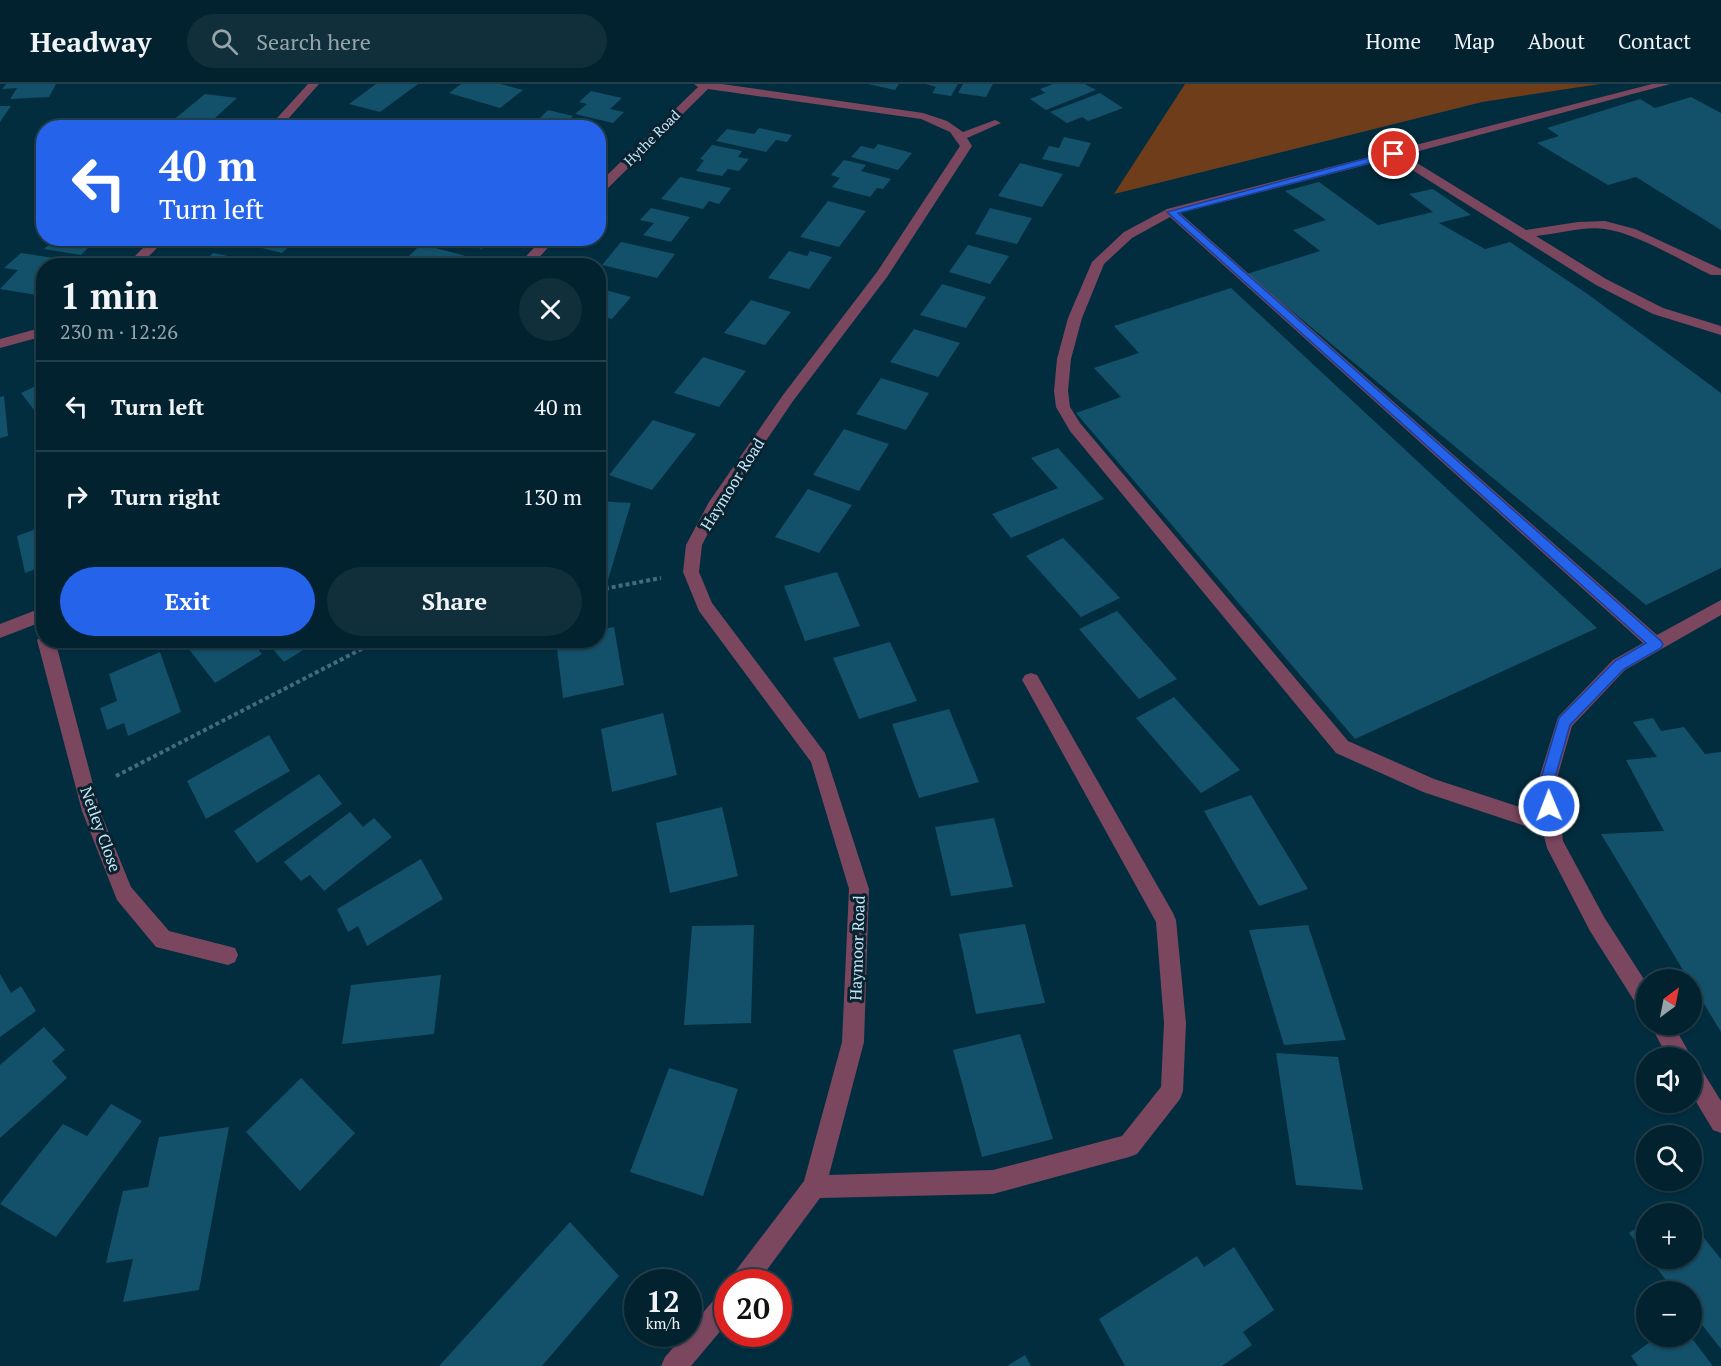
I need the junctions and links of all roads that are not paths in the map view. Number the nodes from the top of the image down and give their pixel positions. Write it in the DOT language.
graph roads {
  1 [pos="314,84"];
  2 [pos="1665,84"];
  3 [pos="702,85"];
  4 [pos="280,120"];
  5 [pos="995,123"];
  6 [pos="962,136"];
  7 [pos="1394,154"];
  8 [pos="606,183"];
  9 [pos="1171,212"];
  10 [pos="1523,234"];
  11 [pos="152,246"];
  12 [pos="543,246"];
  13 [pos="140,258"];
  14 [pos="531,258"];
  15 [pos="1716,272"];
  16 [pos="1721,331"];
  17 [pos="36,333"];
  18 [pos="0,344"];
  19 [pos="1721,607"];
  20 [pos="36,622"];
  21 [pos="0,631"];
  22 [pos="1656,644"];
  23 [pos="48,648"];
  24 [pos="1031,680"];
  25 [pos="1551,826"];
  26 [pos="228,955"];
  27 [pos="1636,986"];
  28 [pos="1702,1091"];
  29 [pos="1721,1122"];
  30 [pos="814,1187"];
  31 [pos="753,1269"];
  32 [pos="714,1320"];
  33 [pos="675,1366"];
  1 -- 4 [label="street"];
  2 -- 7 [label="street"];
  3 -- 6 [label="street"];
  3 -- 8 [label="street, Hythe Road"];
  5 -- 6 [label="street"];
  6 -- 30 [label="street, Haymoor Road"];
  7 -- 9 [label="street"];
  7 -- 10 [label="street"];
  9 -- 22 [label="street"];
  9 -- 25 [label="street"];
  10 -- 15 [label="street"];
  10 -- 16 [label="street"];
  11 -- 13 [label="street"];
  12 -- 14 [label="street"];
  17 -- 18 [label="street"];
  19 -- 22 [label="street"];
  20 -- 21 [label="street"];
  22 -- 25 [label="street"];
  23 -- 26 [label="street, Netley Close"];
  24 -- 30 [label="street"];
  25 -- 27 [label="street"];
  28 -- 29 [label="street"];
  30 -- 31 [label="street, Haymoor Road"];
  32 -- 33 [label="street"];
}
